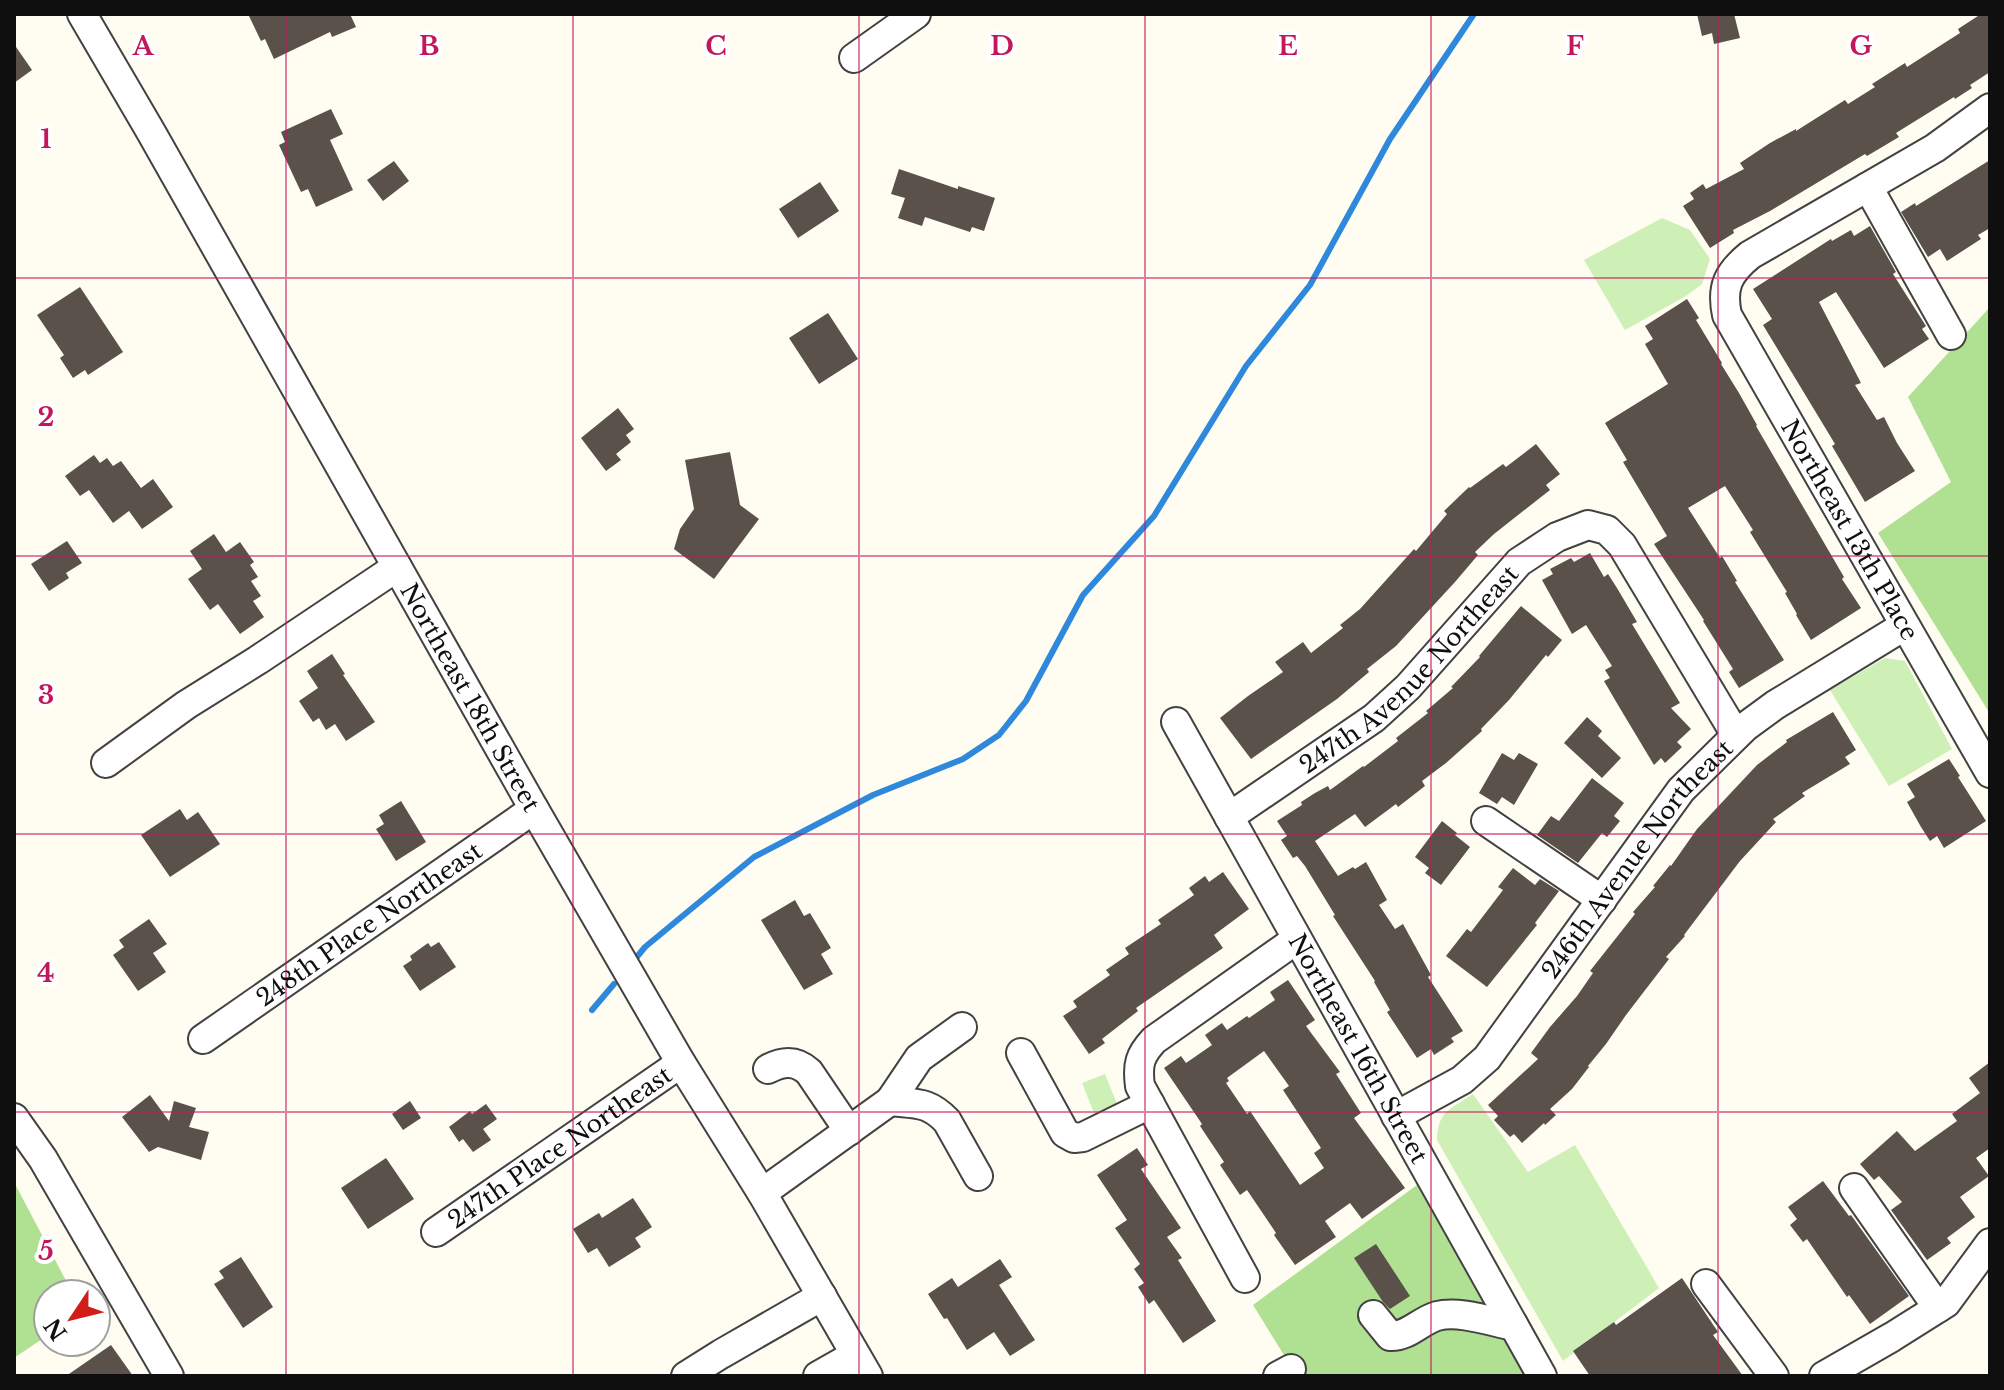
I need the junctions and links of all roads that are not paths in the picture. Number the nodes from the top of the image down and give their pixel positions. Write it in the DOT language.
graph roads {
  1 [pos="82,14"];
  2 [pos="916,14"];
  3 [pos="854,58"];
  4 [pos="1990,108"];
  5 [pos="1868,187"];
  6 [pos="1951,335"];
  7 [pos="397,567"];
  8 [pos="1904,626"];
  9 [pos="1176,722"];
  10 [pos="1736,735"];
  11 [pos="106,763"];
  12 [pos="1990,773"];
  13 [pos="534,809"];
  14 [pos="1229,817"];
  15 [pos="1486,821"];
  16 [pos="1602,900"];
  17 [pos="1297,939"];
  18 [pos="962,1027"];
  19 [pos="203,1039"];
  20 [pos="1021,1053"];
  21 [pos="681,1063"];
  22 [pos="768,1069"];
  23 [pos="890,1101"];
  24 [pos="1150,1104"];
  25 [pos="1396,1116"];
  26 [pos="14,1118"];
  27 [pos="849,1131"];
  28 [pos="978,1176"];
  29 [pos="1854,1188"];
  30 [pos="762,1193"];
  31 [pos="436,1232"];
  32 [pos="1990,1243"];
  33 [pos="1245,1278"];
  34 [pos="1706,1284"];
  35 [pos="822,1296"];
  36 [pos="1938,1308"];
  37 [pos="1373,1315"];
  38 [pos="1514,1326"];
  39 [pos="862,1365"];
  40 [pos="169,1376"];
  41 [pos="686,1376"];
  42 [pos="818,1376"];
  43 [pos="1542,1376"];
  44 [pos="1774,1376"];
  45 [pos="1824,1376"];
  1 -- 7 [label="street, Northeast 18th Street"];
  2 -- 3 [label="street"];
  4 -- 5 [label="street"];
  5 -- 6 [label="street"];
  5 -- 8 [label="street, Northeast 13th Place"];
  7 -- 11 [label="street"];
  7 -- 13 [label="street, Northeast 18th Street"];
  8 -- 10 [label="street, 246th Avenue Northeast"];
  8 -- 12 [label="street, Northeast 13th Place"];
  9 -- 14 [label="street, Northeast 16th Street"];
  10 -- 14 [label="street, 247th Avenue Northeast"];
  10 -- 16 [label="street, 246th Avenue Northeast"];
  13 -- 19 [label="street, 248th Place Northeast"];
  13 -- 21 [label="street, Northeast 18th Street"];
  14 -- 17 [label="street, Northeast 16th Street"];
  15 -- 16 [label="street"];
  16 -- 25 [label="street, 246th Avenue Northeast"];
  17 -- 24 [label="street"];
  17 -- 25 [label="street, Northeast 16th Street"];
  18 -- 23 [label="street"];
  20 -- 24 [label="street"];
  21 -- 30 [label="street, Northeast 18th Street"];
  21 -- 31 [label="street, 247th Place Northeast"];
  22 -- 27 [label="street"];
  23 -- 27 [label="street"];
  23 -- 28 [label="street"];
  24 -- 33 [label="street"];
  25 -- 38 [label="street, Northeast 16th Street"];
  26 -- 40 [label="street"];
  27 -- 30 [label="street"];
  29 -- 36 [label="street"];
  30 -- 35 [label="street, Northeast 18th Street"];
  32 -- 36 [label="street"];
  34 -- 44 [label="street"];
  35 -- 39 [label="street, Northeast 18th Street"];
  35 -- 41 [label="street"];
  36 -- 45 [label="street"];
  37 -- 38 [label="street"];
  38 -- 43 [label="street, Northeast 16th Street"];
  39 -- 42 [label="street"];
}
